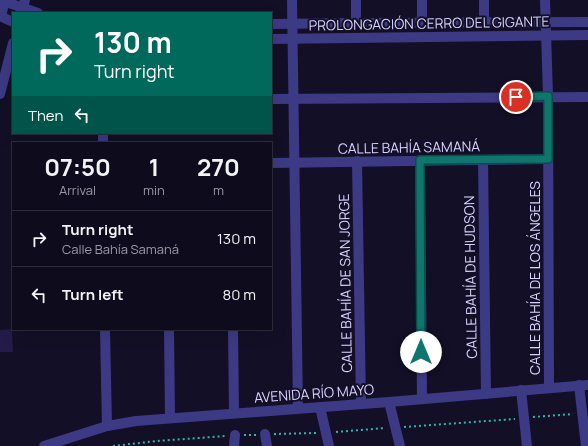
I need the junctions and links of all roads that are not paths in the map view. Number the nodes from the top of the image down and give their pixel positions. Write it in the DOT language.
graph roads {
  1 [pos="292,0"];
  2 [pos="356,0"];
  3 [pos="422,0"];
  4 [pos="484,0"];
  5 [pos="545,0"];
  6 [pos="3,1"];
  7 [pos="23,7"];
  8 [pos="36,12"];
  9 [pos="0,17"];
  10 [pos="12,22"];
  11 [pos="422,22"];
  12 [pos="484,22"];
  13 [pos="588,22"];
  14 [pos="356,23"];
  15 [pos="545,23"];
  16 [pos="272,24"];
  17 [pos="292,24"];
  18 [pos="545,35"];
  19 [pos="588,35"];
  20 [pos="272,39"];
  21 [pos="293,39"];
  22 [pos="12,46"];
  23 [pos="4,68"];
  24 [pos="0,94"];
  25 [pos="548,96"];
  26 [pos="588,97"];
  27 [pos="272,99"];
  28 [pos="293,99"];
  29 [pos="548,159"];
  30 [pos="420,160"];
  31 [pos="483,160"];
  32 [pos="357,161"];
  33 [pos="295,162"];
  34 [pos="272,163"];
  35 [pos="105,330"];
  36 [pos="169,330"];
  37 [pos="233,330"];
  38 [pos="584,385"];
  39 [pos="549,388"];
  40 [pos="522,390"];
  41 [pos="486,394"];
  42 [pos="422,399"];
  43 [pos="390,402"];
  44 [pos="361,404"];
  45 [pos="320,407"];
  46 [pos="298,408"];
  47 [pos="234,413"];
  48 [pos="170,418"];
  49 [pos="107,426"];
  50 [pos="265,434"];
  51 [pos="235,436"];
  52 [pos="44,446"];
  53 [pos="234,446"];
  54 [pos="267,446"];
  55 [pos="329,446"];
  56 [pos="400,446"];
  57 [pos="527,446"];
  58 [pos="586,446"];
  1 -- 17 [label="street"];
  2 -- 14 [label="street"];
  3 -- 11 [label="street"];
  4 -- 12 [label="street"];
  5 -- 15 [label="street, CALLE BAHÍA DE LOS ÁNGELES"];
  6 -- 7 [label="street"];
  6 -- 9 [label="street"];
  7 -- 8 [label="street"];
  9 -- 10 [label="street"];
  11 -- 12 [label="street, PROLONGACIÓN CERRO DEL GIGANTE"];
  11 -- 14 [label="street, PROLONGACIÓN CERRO DEL GIGANTE"];
  12 -- 15 [label="street, PROLONGACIÓN CERRO DEL GIGANTE"];
  13 -- 15 [label="street, PROLONGACIÓN CERRO DEL GIGANTE"];
  14 -- 17 [label="street, PROLONGACIÓN CERRO DEL GIGANTE"];
  15 -- 18 [label="street, CALLE BAHÍA DE LOS ÁNGELES"];
  16 -- 17 [label="street, PROLONGACIÓN CERRO DEL GIGANTE"];
  17 -- 21 [label="street"];
  18 -- 19 [label="street, PROLONGACIÓN CERRO DEL GIGANTE"];
  18 -- 21 [label="street, PROLONGACIÓN CERRO DEL GIGANTE"];
  18 -- 25 [label="street, CALLE BAHÍA DE LOS ÁNGELES"];
  20 -- 21 [label="street, PROLONGACIÓN CERRO DEL GIGANTE"];
  21 -- 28 [label="street"];
  22 -- 23 [label="street"];
  23 -- 24 [label="street"];
  25 -- 26 [label="street"];
  25 -- 28 [label="street"];
  25 -- 29 [label="street, CALLE BAHÍA DE LOS ÁNGELES"];
  27 -- 28 [label="street"];
  28 -- 33 [label="street"];
  29 -- 31 [label="street, CALLE BAHÍA SAMANÁ"];
  29 -- 39 [label="street, CALLE BAHÍA DE LOS ÁNGELES"];
  30 -- 31 [label="street, CALLE BAHÍA SAMANÁ"];
  30 -- 32 [label="street, CALLE BAHÍA SAMANÁ"];
  30 -- 42 [label="street"];
  31 -- 41 [label="street, CALLE BAHÍA DE HUDSON"];
  32 -- 33 [label="street, CALLE BAHÍA SAMANÁ"];
  32 -- 44 [label="street, CALLE BAHÍA DE SAN JORGE"];
  33 -- 34 [label="street, CALLE BAHÍA SAMANÁ"];
  33 -- 46 [label="street"];
  35 -- 49 [label="street"];
  36 -- 48 [label="street"];
  37 -- 47 [label="street"];
  38 -- 39 [label="street, AVENIDA RÍO MAYO"];
  38 -- 58 [label="street"];
  39 -- 40 [label="street, AVENIDA RÍO MAYO"];
  40 -- 41 [label="street, AVENIDA RÍO MAYO"];
  40 -- 57 [label="street"];
  41 -- 42 [label="street, AVENIDA RÍO MAYO"];
  42 -- 43 [label="street, AVENIDA RÍO MAYO"];
  43 -- 44 [label="street, AVENIDA RÍO MAYO"];
  43 -- 56 [label="street"];
  44 -- 45 [label="street, AVENIDA RÍO MAYO"];
  45 -- 46 [label="street, AVENIDA RÍO MAYO"];
  45 -- 55 [label="street"];
  46 -- 47 [label="street, AVENIDA RÍO MAYO"];
  47 -- 48 [label="street, AVENIDA RÍO MAYO"];
  48 -- 49 [label="street, AVENIDA RÍO MAYO"];
  49 -- 52 [label="street, AVENIDA RÍO MAYO"];
  50 -- 54 [label="street"];
  51 -- 53 [label="street"];
}
